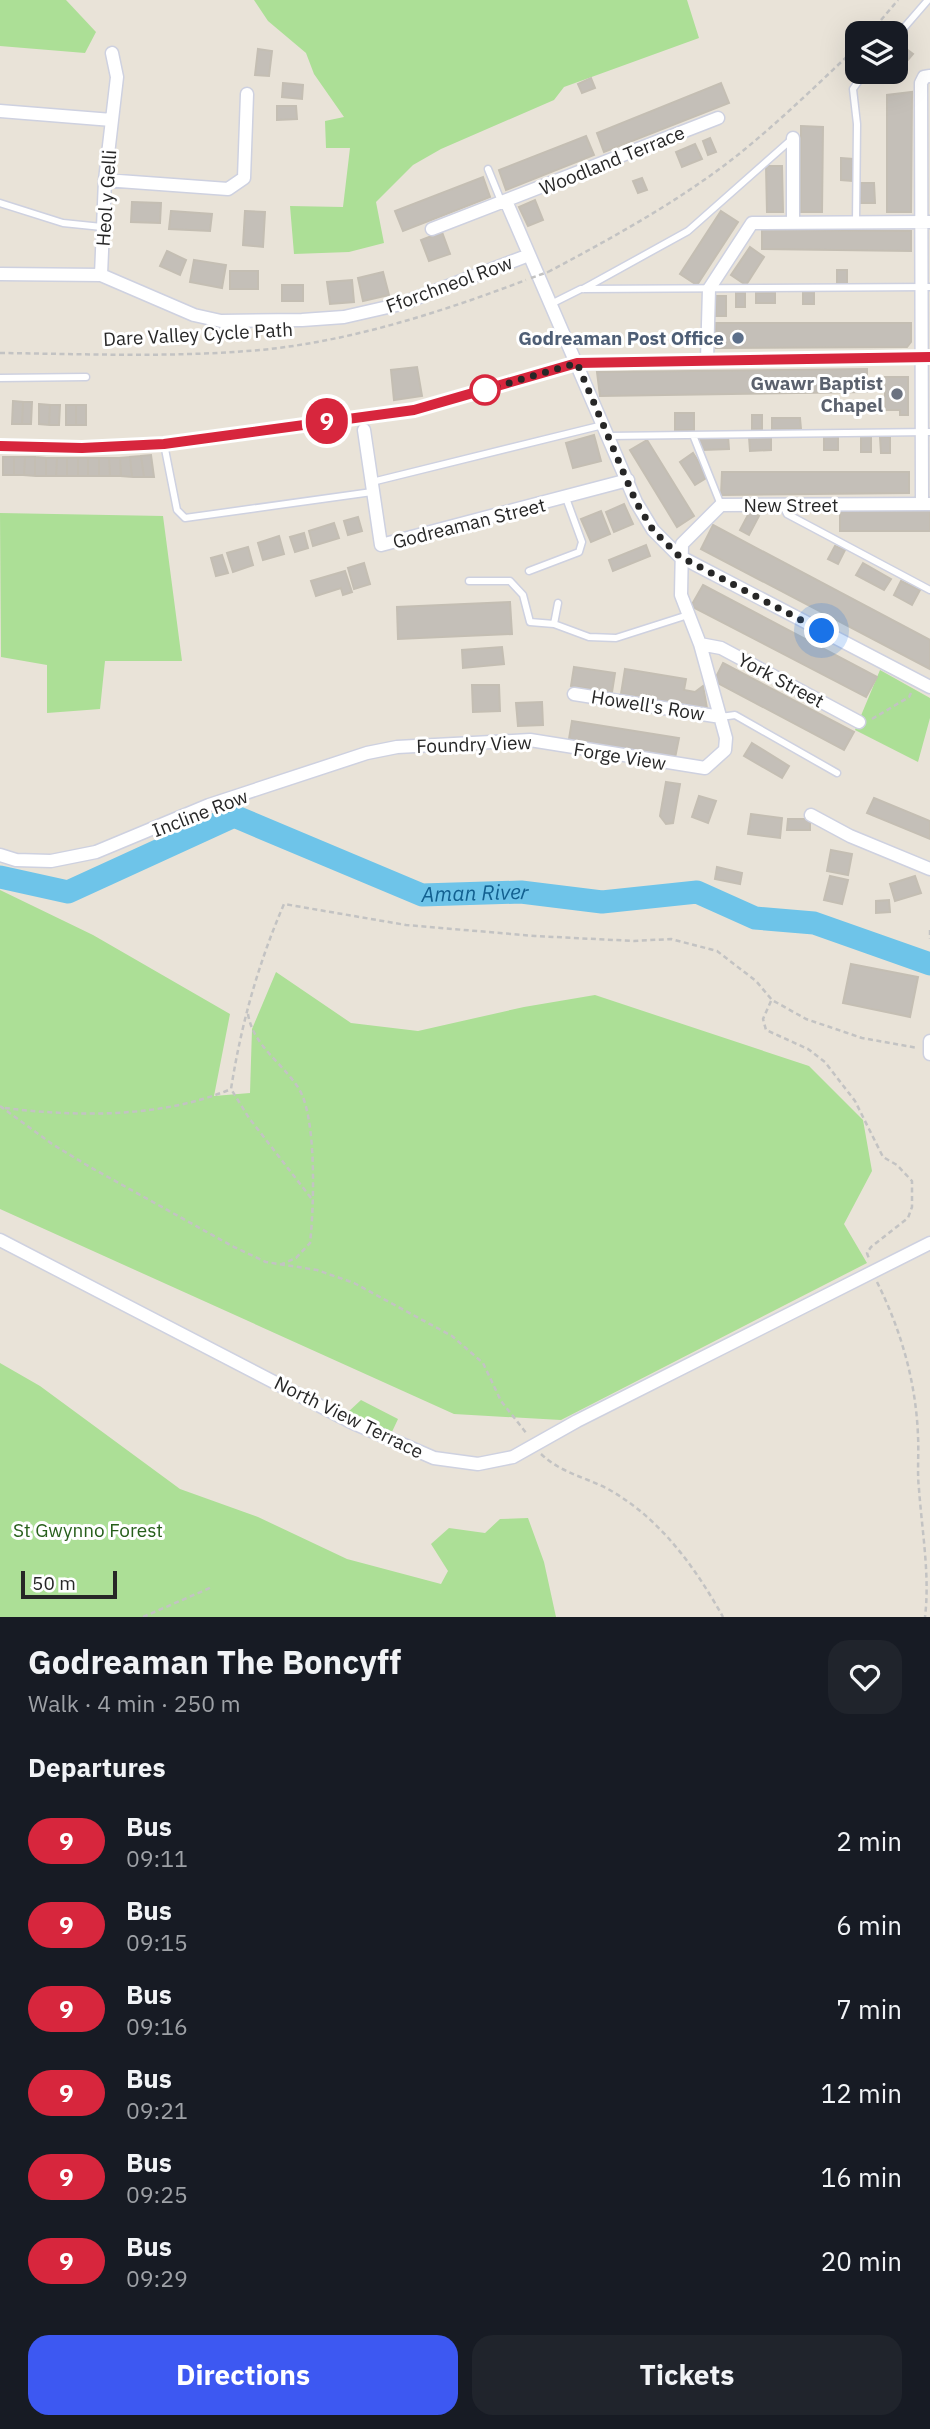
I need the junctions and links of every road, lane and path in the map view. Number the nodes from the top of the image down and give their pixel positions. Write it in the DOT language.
graph roads {
  1 [pos="898,0"];
  2 [pos="928,0"];
  3 [pos="880,21"];
  4 [pos="908,23"];
  5 [pos="112,53"];
  6 [pos="845,59"];
  7 [pos="927,76"];
  8 [pos="857,84"];
  9 [pos="247,94"];
  10 [pos="0,111"];
  11 [pos="718,118"];
  12 [pos="112,120"];
  13 [pos="793,138"];
  14 [pos="488,169"];
  15 [pos="106,180"];
  16 [pos="504,202"];
  17 [pos="0,203"];
  18 [pos="926,222"];
  19 [pos="793,223"];
  20 [pos="856,223"];
  21 [pos="102,228"];
  22 [pos="432,229"];
  23 [pos="528,255"];
  24 [pos="0,274"];
  25 [pos="101,275"];
  26 [pos="925,287"];
  27 [pos="581,289"];
  28 [pos="709,289"];
  29 [pos="551,304"];
  30 [pos="0,353"];
  31 [pos="925,357"];
  32 [pos="707,360"];
  33 [pos="577,363"];
  34 [pos="86,377"];
  35 [pos="0,378"];
  36 [pos="364,430"];
  37 [pos="606,430"];
  38 [pos="926,432"];
  39 [pos="693,435"];
  40 [pos="164,444"];
  41 [pos="0,446"];
  42 [pos="628,480"];
  43 [pos="373,487"];
  44 [pos="566,498"];
  45 [pos="926,503"];
  46 [pos="721,505"];
  47 [pos="782,506"];
  48 [pos="679,556"];
  49 [pos="529,571"];
  50 [pos="469,581"];
  51 [pos="929,587"];
  52 [pos="558,603"];
  53 [pos="688,615"];
  54 [pos="554,624"];
  55 [pos="700,644"];
  56 [pos="918,681"];
  57 [pos="930,687"];
  58 [pos="574,694"];
  59 [pos="722,717"];
  60 [pos="859,722"];
  61 [pos="552,744"];
  62 [pos="397,747"];
  63 [pos="837,774"];
  64 [pos="811,815"];
  65 [pos="0,855"];
  66 [pos="930,869"];
  67 [pos="930,930"];
  68 [pos="930,939"];
  69 [pos="772,1000"];
  70 [pos="247,1011"];
  71 [pos="929,1048"];
  72 [pos="231,1089"];
  73 [pos="1,1107"];
  74 [pos="311,1198"];
  75 [pos="0,1240"];
  76 [pos="930,1243"];
  77 [pos="281,1264"];
  78 [pos="872,1272"];
  79 [pos="535,1445"];
  80 [pos="212,1587"];
  81 [pos="143,1617"];
  82 [pos="723,1617"];
  83 [pos="925,1617"];
  1 -- 3 [label="path"];
  2 -- 4 [label="lane"];
  5 -- 12 [label="street, Heol y Gelli"];
  6 -- 30 [label="path, Dare Valley Cycle Path, bridge"];
  7 -- 18 [label="street"];
  8 -- 20 [label="lane"];
  9 -- 15 [label="street"];
  10 -- 12 [label="street"];
  11 -- 16 [label="street, Woodland Terrace"];
  12 -- 15 [label="street, Heol y Gelli"];
  13 -- 19 [label="street"];
  13 -- 27 [label="lane"];
  14 -- 16 [label="lane"];
  15 -- 21 [label="street, Heol y Gelli"];
  16 -- 22 [label="street, Woodland Terrace"];
  16 -- 23 [label="street"];
  17 -- 21 [label="lane"];
  18 -- 20 [label="street"];
  18 -- 26 [label="street"];
  19 -- 20 [label="street"];
  19 -- 28 [label="street"];
  21 -- 25 [label="street, Heol y Gelli"];
  23 -- 25 [label="street, Fforchneol Row"];
  23 -- 29 [label="street"];
  24 -- 25 [label="street, Fforchneol Row"];
  26 -- 28 [label="lane"];
  26 -- 31 [label="street"];
  27 -- 28 [label="lane"];
  27 -- 29 [label="lane"];
  28 -- 32 [label="street"];
  29 -- 33 [label="street"];
  31 -- 32 [label="street"];
  31 -- 38 [label="street"];
  32 -- 33 [label="street"];
  33 -- 37 [label="street"];
  33 -- 40 [label="street"];
  34 -- 35 [label="lane"];
  36 -- 43 [label="street, Godreaman Street"];
  37 -- 39 [label="lane"];
  37 -- 42 [label="street"];
  37 -- 43 [label="lane"];
  38 -- 39 [label="lane"];
  38 -- 45 [label="street"];
  39 -- 46 [label="lane"];
  40 -- 41 [label="street"];
  40 -- 43 [label="lane"];
  42 -- 44 [label="street, Godreaman Street"];
  42 -- 48 [label="street"];
  43 -- 44 [label="street, Godreaman Street"];
  44 -- 49 [label="lane"];
  45 -- 47 [label="street, New Street"];
  46 -- 47 [label="street, New Street"];
  46 -- 48 [label="street, New Street"];
  47 -- 51 [label="lane"];
  48 -- 53 [label="street"];
  48 -- 56 [label="street"];
  50 -- 54 [label="lane"];
  52 -- 54 [label="lane"];
  53 -- 54 [label="lane"];
  53 -- 55 [label="street"];
  55 -- 59 [label="street"];
  55 -- 60 [label="street, York Street"];
  56 -- 57 [label="street"];
  56 -- 60 [label="path"];
  58 -- 59 [label="street, Howell's Row"];
  59 -- 61 [label="street, Forge View"];
  59 -- 63 [label="lane"];
  61 -- 62 [label="street, Foundry View"];
  62 -- 65 [label="street, Incline Row"];
  64 -- 66 [label="street"];
  67 -- 68 [label="path"];
  69 -- 70 [label="path"];
  69 -- 71 [label="path"];
  69 -- 78 [label="path"];
  70 -- 72 [label="path"];
  70 -- 74 [label="path"];
  72 -- 73 [label="path"];
  72 -- 74 [label="path"];
  73 -- 77 [label="path"];
  74 -- 77 [label="path"];
  75 -- 79 [label="street, North View Terrace"];
  76 -- 78 [label="street, North View Terrace"];
  77 -- 79 [label="path"];
  78 -- 79 [label="street, North View Terrace"];
  78 -- 83 [label="path"];
  79 -- 82 [label="path"];
  80 -- 81 [label="path"];
}
